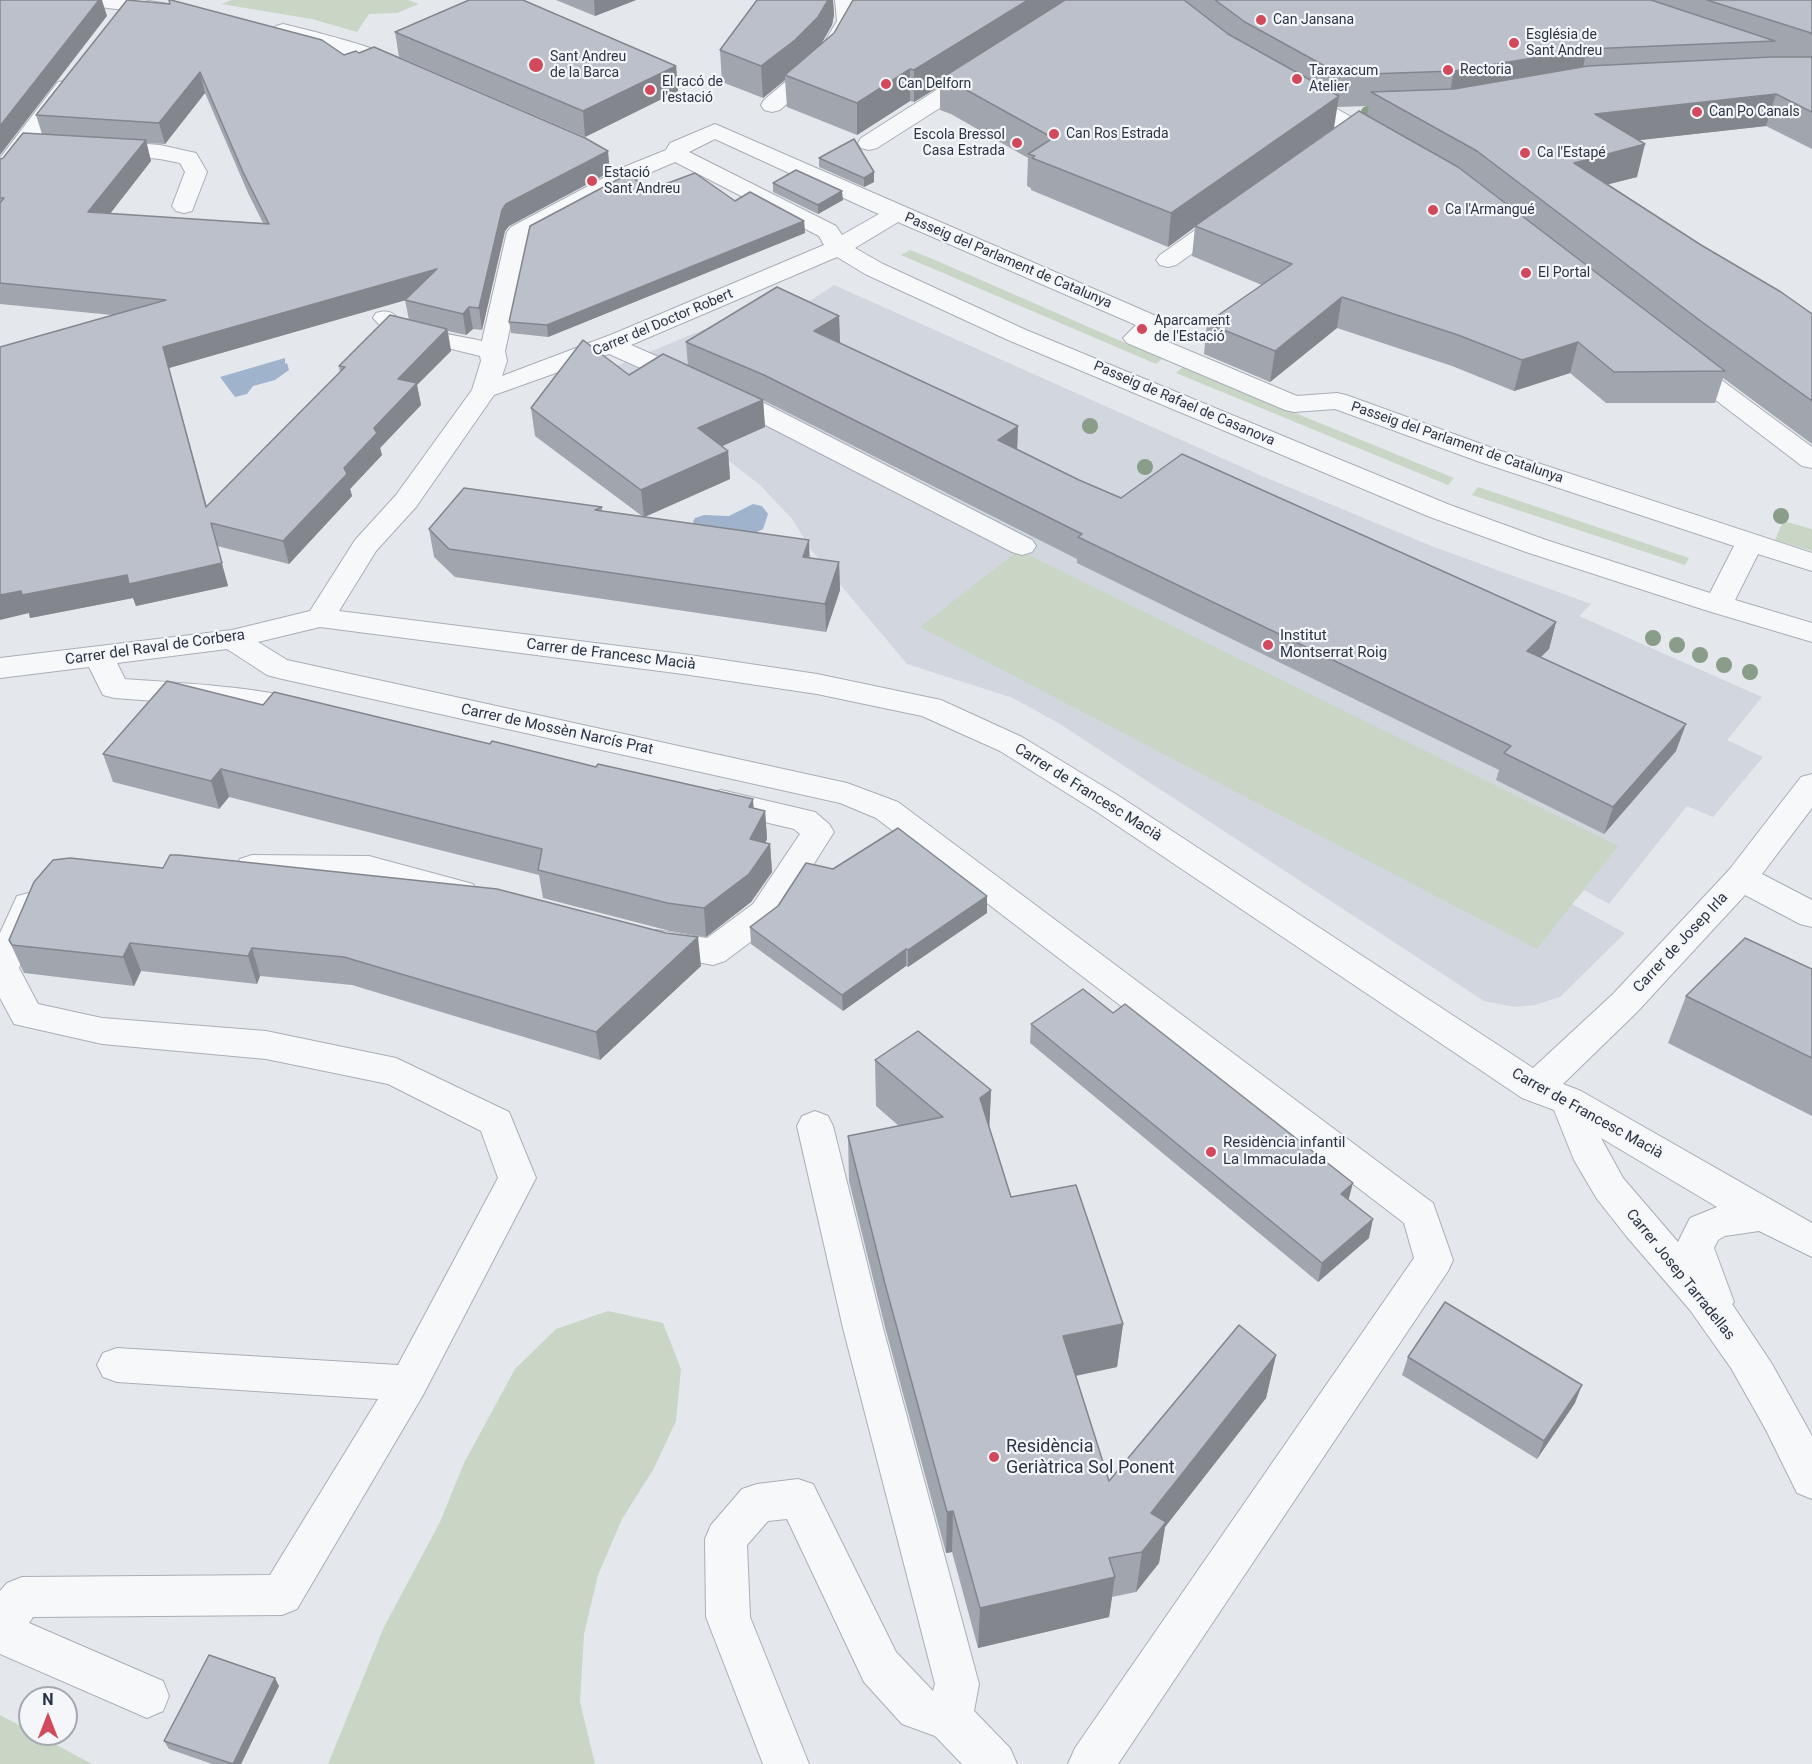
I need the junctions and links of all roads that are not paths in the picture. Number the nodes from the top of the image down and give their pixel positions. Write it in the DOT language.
graph roads {
  1 [pos="92,0"];
  2 [pos="130,4"];
  3 [pos="844,6"];
  4 [pos="182,11"];
  5 [pos="116,23"];
  6 [pos="261,26"];
  7 [pos="993,64"];
  8 [pos="80,70"];
  9 [pos="422,77"];
  10 [pos="1283,88"];
  11 [pos="772,105"];
  12 [pos="1351,119"];
  13 [pos="869,143"];
  14 [pos="22,144"];
  15 [pos="45,145"];
  16 [pos="1329,145"];
  17 [pos="77,147"];
  18 [pos="676,154"];
  19 [pos="1402,156"];
  20 [pos="0,173"];
  21 [pos="184,206"];
  22 [pos="1244,206"];
  23 [pos="897,213"];
  24 [pos="838,248"];
  25 [pos="1168,260"];
  26 [pos="385,318"];
  27 [pos="610,345"];
  28 [pos="1664,348"];
  29 [pos="493,356"];
  30 [pos="536,375"];
  31 [pos="485,390"];
  32 [pos="1812,460"];
  33 [pos="1749,543"];
  34 [pos="1022,546"];
  35 [pos="1812,562"];
  36 [pos="1718,605"];
  37 [pos="320,618"];
  38 [pos="1812,633"];
  39 [pos="232,639"];
  40 [pos="99,657"];
  41 [pos="0,668"];
  42 [pos="333,716"];
  43 [pos="1812,785"];
  44 [pos="695,795"];
  45 [pos="227,868"];
  46 [pos="1741,878"];
  47 [pos="48,882"];
  48 [pos="485,898"];
  49 [pos="1812,915"];
  50 [pos="624,934"];
  51 [pos="1551,1095"];
  52 [pos="815,1126"];
  53 [pos="1763,1215"];
  54 [pos="1812,1241"];
  55 [pos="1718,1316"];
  56 [pos="117,1365"];
  57 [pos="409,1383"];
  58 [pos="1812,1480"];
  59 [pos="0,1630"];
  60 [pos="147,1696"];
  61 [pos="950,1719"];
  62 [pos="786,1764"];
  63 [pos="994,1764"];
  64 [pos="1091,1764"];
  1 -- 2 [label="street"];
  2 -- 4 [label="street"];
  2 -- 5 [label="street"];
  3 -- 11 [label="street"];
  6 -- 9 [label="street"];
  7 -- 13 [label="street"];
  8 -- 14 [label="street"];
  10 -- 12 [label="street"];
  12 -- 16 [label="street"];
  12 -- 19 [label="street"];
  14 -- 15 [label="street"];
  14 -- 20 [label="street"];
  17 -- 21 [label="street"];
  18 -- 23 [label="street, Passeig del Parlament de Catalunya"];
  18 -- 24 [label="street, Passeig de Rafael de Casanova"];
  18 -- 29 [label="street"];
  22 -- 25 [label="street"];
  23 -- 24 [label="street, Carrer del Doctor Robert"];
  23 -- 33 [label="street, Passeig del Parlament de Catalunya"];
  24 -- 27 [label="street, Carrer del Doctor Robert"];
  24 -- 36 [label="street, Passeig de Rafael de Casanova"];
  26 -- 29 [label="street"];
  27 -- 30 [label="street, Carrer del Doctor Robert"];
  27 -- 34 [label="street"];
  28 -- 32 [label="street"];
  29 -- 30 [label="street"];
  29 -- 31 [label="street"];
  30 -- 31 [label="street, Carrer del Doctor Robert"];
  31 -- 37 [label="street"];
  33 -- 35 [label="street, Passeig del Parlament de Catalunya"];
  33 -- 36 [label="street"];
  36 -- 38 [label="street, Passeig de Rafael de Casanova"];
  37 -- 39 [label="street, Carrer del Raval de Corbera"];
  37 -- 51 [label="street, Carrer de Francesc Macià"];
  39 -- 40 [label="street, Carrer del Raval de Corbera"];
  39 -- 64 [label="street, Carrer de Mossèn Narcís Prat"];
  40 -- 41 [label="street, Carrer del Raval de Corbera"];
  40 -- 42 [label="street"];
  43 -- 46 [label="street, Carrer de Josep Irla"];
  44 -- 50 [label="street"];
  45 -- 48 [label="street"];
  46 -- 49 [label="street"];
  46 -- 51 [label="street, Carrer de Josep Irla"];
  47 -- 57 [label="street"];
  51 -- 53 [label="street, Carrer de Francesc Macià"];
  51 -- 55 [label="street, Carrer Josep Tarradellas"];
  52 -- 61 [label="street"];
  53 -- 54 [label="street, Carrer de Francesc Macià"];
  53 -- 55 [label="street"];
  55 -- 58 [label="street, Carrer Josep Tarradellas"];
  56 -- 57 [label="street"];
  57 -- 59 [label="street"];
  59 -- 60 [label="street"];
  61 -- 62 [label="street"];
  61 -- 63 [label="street"];
}
